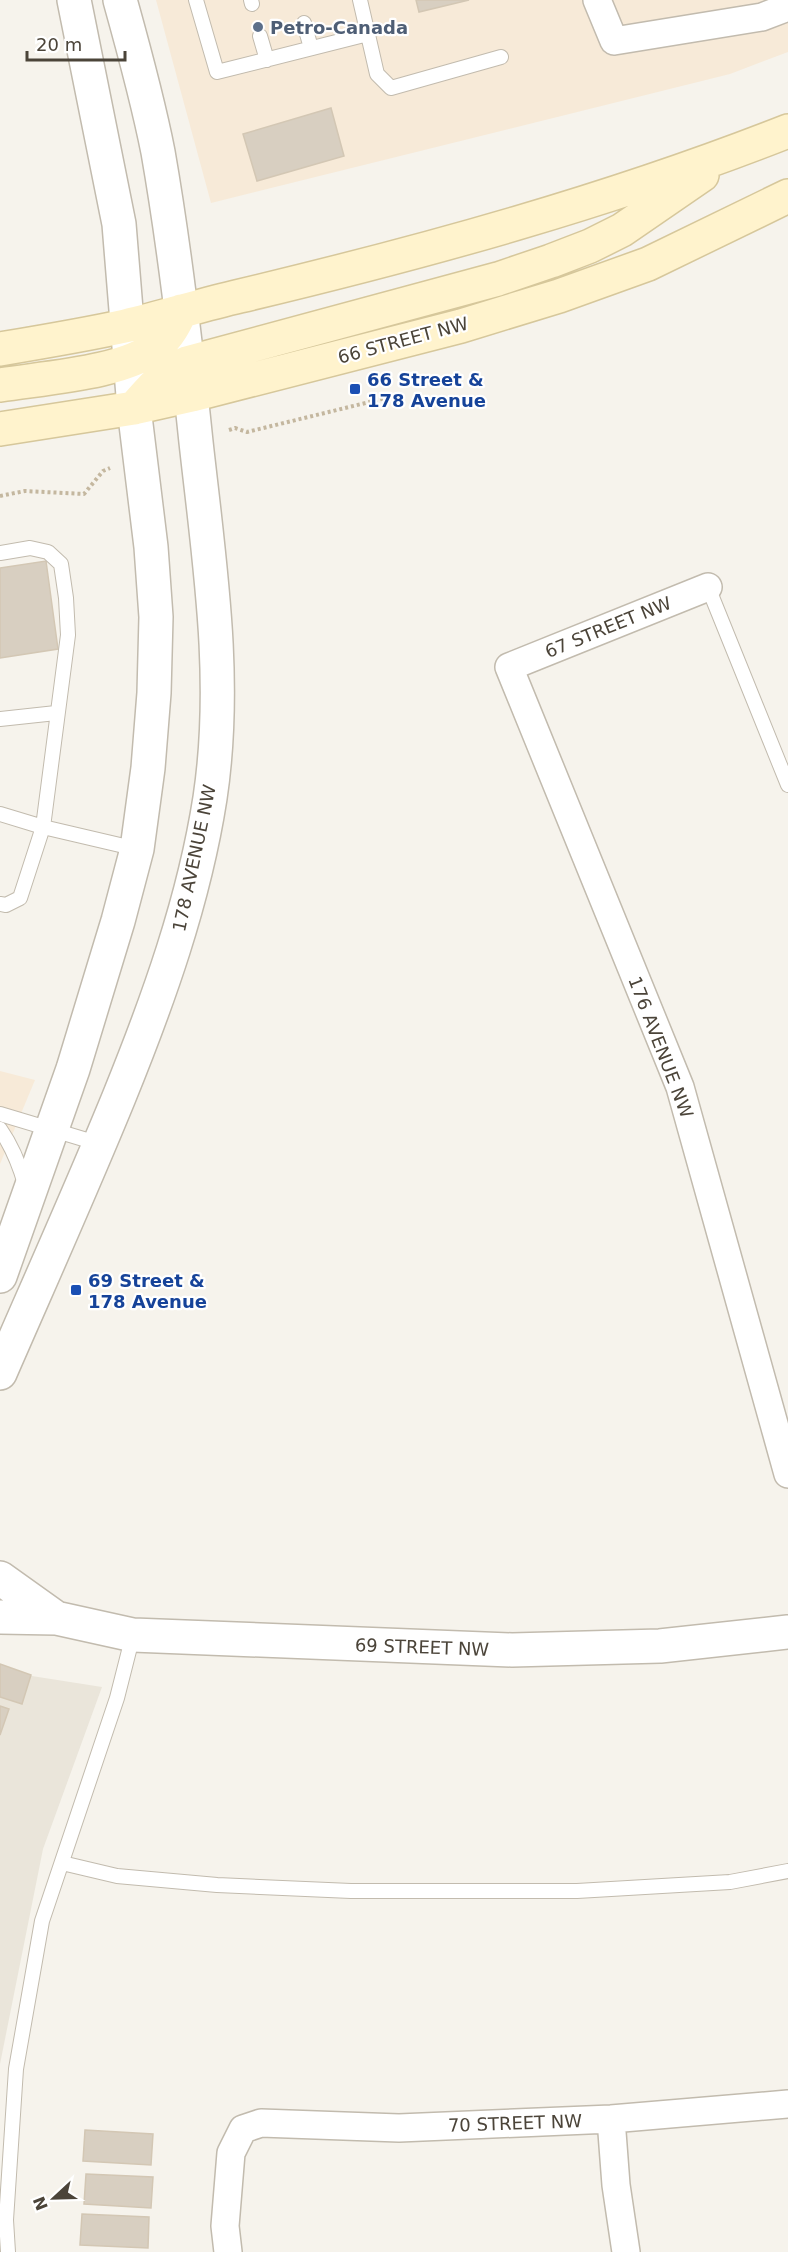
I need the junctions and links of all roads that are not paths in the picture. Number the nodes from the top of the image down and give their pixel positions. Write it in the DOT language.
graph roads {
  1 [pos="74,0"];
  2 [pos="120,0"];
  3 [pos="196,0"];
  4 [pos="360,0"];
  5 [pos="597,0"];
  6 [pos="788,7"];
  7 [pos="304,23"];
  8 [pos="368,34"];
  9 [pos="260,36"];
  10 [pos="311,48"];
  11 [pos="501,57"];
  12 [pos="267,60"];
  13 [pos="788,131"];
  14 [pos="738,151"];
  15 [pos="788,196"];
  16 [pos="181,310"];
  17 [pos="127,325"];
  18 [pos="0,349"];
  19 [pos="130,362"];
  20 [pos="188,363"];
  21 [pos="0,385"];
  22 [pos="192,395"];
  23 [pos="134,408"];
  24 [pos="0,429"];
  25 [pos="0,553"];
  26 [pos="708,587"];
  27 [pos="508,667"];
  28 [pos="56,714"];
  29 [pos="0,718"];
  30 [pos="788,785"];
  31 [pos="0,814"];
  32 [pos="43,827"];
  33 [pos="137,849"];
  34 [pos="0,904"];
  35 [pos="0,1114"];
  36 [pos="0,1129"];
  37 [pos="52,1130"];
  38 [pos="100,1144"];
  39 [pos="29,1196"];
  40 [pos="0,1276"];
  41 [pos="0,1372"];
  42 [pos="788,1474"];
  43 [pos="0,1578"];
  44 [pos="0,1617"];
  45 [pos="56,1618"];
  46 [pos="788,1632"];
  47 [pos="133,1635"];
  48 [pos="62,1863"];
  49 [pos="788,1872"];
  50 [pos="788,2104"];
  51 [pos="611,2120"];
  52 [pos="8,2252"];
  53 [pos="228,2252"];
  54 [pos="626,2252"];
  1 -- 17 [label="street"];
  2 -- 16 [label="street, 178 AVENUE NW"];
  3 -- 12 [label="lane"];
  4 -- 8 [label="lane"];
  5 -- 6 [label="street"];
  7 -- 10 [label="lane"];
  8 -- 10 [label="lane"];
  8 -- 11 [label="lane"];
  9 -- 12 [label="lane"];
  10 -- 12 [label="lane"];
  13 -- 14 [label="main road"];
  14 -- 16 [label="main road"];
  14 -- 20 [label="main road"];
  15 -- 22 [label="main road, 66 STREET NW"];
  16 -- 17 [label="main road"];
  16 -- 19 [label="main road"];
  16 -- 20 [label="street, 178 AVENUE NW"];
  17 -- 18 [label="main road"];
  17 -- 19 [label="street"];
  19 -- 21 [label="main road"];
  19 -- 23 [label="street"];
  20 -- 22 [label="street, 178 AVENUE NW"];
  20 -- 23 [label="main road"];
  22 -- 23 [label="main road, 66 STREET NW"];
  22 -- 38 [label="street, 178 AVENUE NW"];
  23 -- 24 [label="main road, 66 STREET NW"];
  23 -- 33 [label="street"];
  25 -- 28 [label="lane"];
  26 -- 27 [label="street, 67 STREET NW"];
  26 -- 30 [label="lane"];
  27 -- 42 [label="street, 176 AVENUE NW"];
  28 -- 29 [label="lane"];
  28 -- 32 [label="lane"];
  31 -- 32 [label="lane"];
  32 -- 33 [label="lane"];
  32 -- 34 [label="lane"];
  33 -- 37 [label="street"];
  35 -- 37 [label="lane"];
  36 -- 39 [label="lane"];
  37 -- 38 [label="lane"];
  37 -- 39 [label="street"];
  38 -- 41 [label="street, 178 AVENUE NW"];
  39 -- 40 [label="street"];
  43 -- 45 [label="street, 69 STREET NW"];
  44 -- 45 [label="street, 69 STREET NW"];
  45 -- 47 [label="street, 69 STREET NW"];
  46 -- 47 [label="street, 69 STREET NW"];
  47 -- 48 [label="lane"];
  48 -- 49 [label="lane"];
  48 -- 52 [label="lane"];
  50 -- 51 [label="street, 70 STREET NW"];
  51 -- 53 [label="street, 70 STREET NW"];
  51 -- 54 [label="street"];
}
